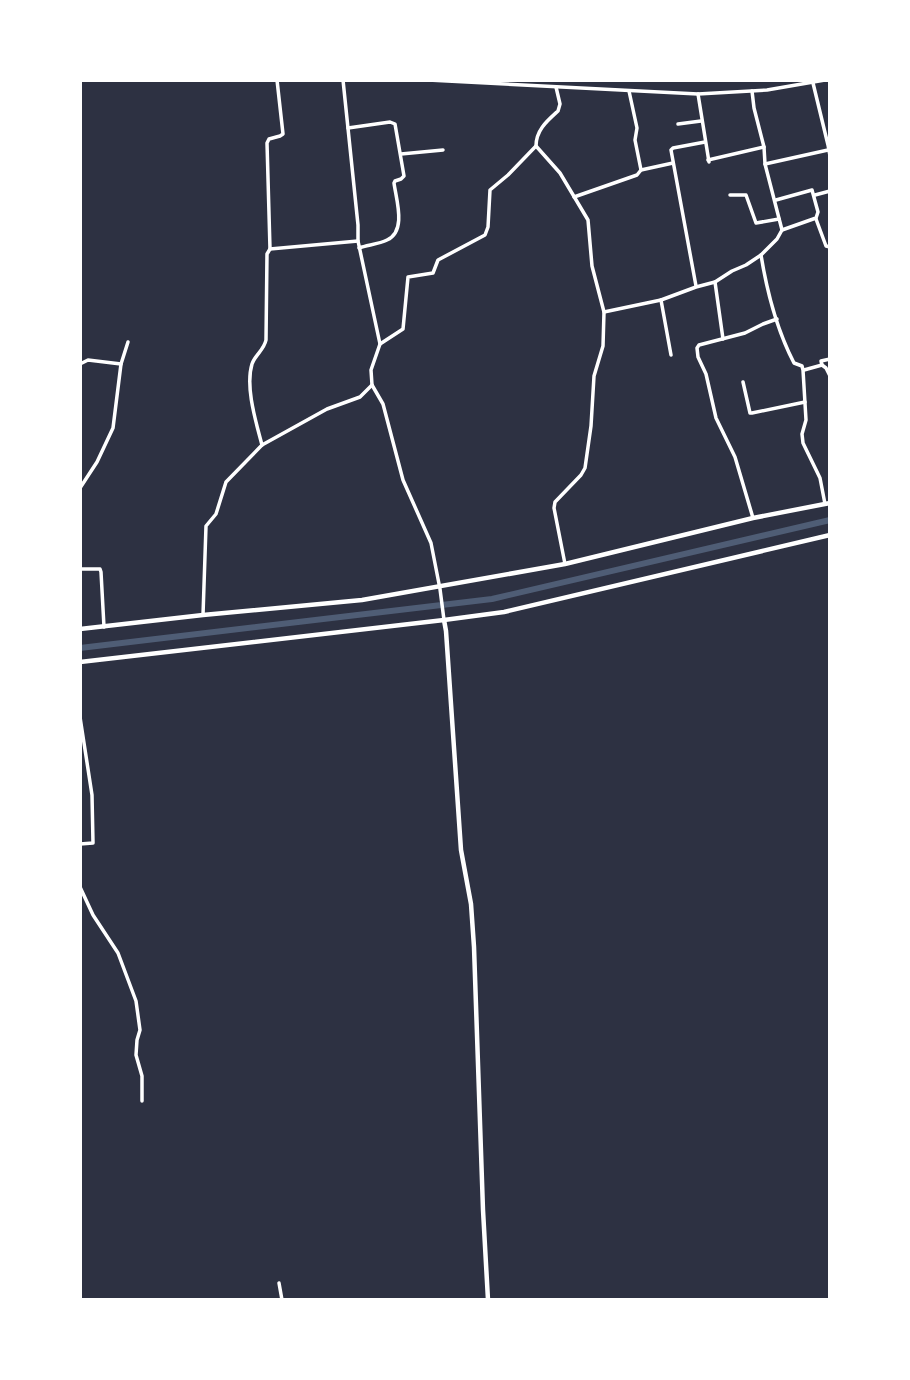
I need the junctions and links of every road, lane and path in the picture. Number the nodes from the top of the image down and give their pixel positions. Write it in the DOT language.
graph roads {
  1 [pos="277,80"];
  2 [pos="343,80"];
  3 [pos="428,80"];
  4 [pos="825,80"];
  5 [pos="813,83"];
  6 [pos="556,88"];
  7 [pos="629,91"];
  8 [pos="752,91"];
  9 [pos="698,94"];
  10 [pos="701,121"];
  11 [pos="678,124"];
  12 [pos="348,128"];
  13 [pos="705,142"];
  14 [pos="536,146"];
  15 [pos="764,147"];
  16 [pos="443,150"];
  17 [pos="828,150"];
  18 [pos="401,154"];
  19 [pos="830,156"];
  20 [pos="673,163"];
  21 [pos="765,164"];
  22 [pos="641,170"];
  23 [pos="830,191"];
  24 [pos="730,195"];
  25 [pos="814,195"];
  26 [pos="574,197"];
  27 [pos="775,200"];
  28 [pos="816,218"];
  29 [pos="779,219"];
  30 [pos="782,230"];
  31 [pos="358,242"];
  32 [pos="830,247"];
  33 [pos="359,248"];
  34 [pos="270,249"];
  35 [pos="761,255"];
  36 [pos="715,282"];
  37 [pos="696,286"];
  38 [pos="661,300"];
  39 [pos="604,312"];
  40 [pos="776,319"];
  41 [pos="723,339"];
  42 [pos="128,342"];
  43 [pos="380,344"];
  44 [pos="671,355"];
  45 [pos="830,359"];
  46 [pos="80,364"];
  47 [pos="121,364"];
  48 [pos="822,365"];
  49 [pos="803,370"];
  50 [pos="830,376"];
  51 [pos="743,382"];
  52 [pos="372,385"];
  53 [pos="805,402"];
  54 [pos="262,445"];
  55 [pos="80,488"];
  56 [pos="827,504"];
  57 [pos="753,518"];
  58 [pos="830,535"];
  59 [pos="565,564"];
  60 [pos="80,569"];
  61 [pos="440,588"];
  62 [pos="203,615"];
  63 [pos="444,620"];
  64 [pos="104,626"];
  65 [pos="80,629"];
  66 [pos="80,662"];
  67 [pos="80,717"];
  68 [pos="80,844"];
  69 [pos="80,887"];
  70 [pos="142,1101"];
  71 [pos="279,1283"];
  72 [pos="282,1300"];
  73 [pos="488,1300"];
  1 -- 34 [label="street"];
  2 -- 12 [label="street"];
  3 -- 6 [label="street"];
  4 -- 5 [label="street"];
  5 -- 8 [label="street"];
  5 -- 17 [label="street"];
  6 -- 7 [label="street"];
  6 -- 14 [label="street"];
  7 -- 9 [label="street"];
  7 -- 22 [label="street"];
  8 -- 9 [label="street"];
  8 -- 15 [label="street"];
  9 -- 10 [label="street"];
  10 -- 11 [label="street"];
  10 -- 13 [label="street"];
  12 -- 18 [label="street"];
  12 -- 31 [label="street"];
  13 -- 15 [label="street"];
  13 -- 20 [label="street"];
  14 -- 26 [label="street"];
  14 -- 43 [label="street"];
  15 -- 21 [label="street"];
  16 -- 18 [label="street"];
  17 -- 19 [label="street"];
  17 -- 21 [label="street"];
  18 -- 33 [label="street"];
  20 -- 22 [label="street"];
  20 -- 37 [label="street"];
  21 -- 27 [label="street"];
  22 -- 26 [label="street"];
  23 -- 25 [label="street"];
  24 -- 29 [label="street"];
  25 -- 27 [label="street"];
  25 -- 28 [label="street"];
  26 -- 39 [label="street"];
  27 -- 29 [label="street"];
  28 -- 30 [label="street"];
  28 -- 32 [label="street"];
  29 -- 30 [label="street"];
  30 -- 35 [label="street"];
  31 -- 33 [label="street"];
  31 -- 34 [label="street"];
  33 -- 43 [label="street"];
  34 -- 54 [label="street"];
  35 -- 36 [label="street"];
  35 -- 40 [label="street"];
  36 -- 37 [label="street"];
  36 -- 41 [label="street"];
  37 -- 38 [label="street"];
  38 -- 39 [label="street"];
  38 -- 44 [label="street"];
  39 -- 59 [label="street"];
  40 -- 41 [label="street"];
  40 -- 49 [label="street"];
  41 -- 57 [label="street"];
  42 -- 47 [label="street"];
  43 -- 52 [label="street"];
  45 -- 48 [label="street"];
  46 -- 47 [label="street"];
  47 -- 55 [label="street"];
  48 -- 49 [label="street"];
  48 -- 50 [label="street"];
  49 -- 53 [label="street"];
  51 -- 53 [label="street"];
  52 -- 54 [label="street"];
  52 -- 61 [label="street"];
  53 -- 56 [label="street"];
  54 -- 62 [label="street"];
  56 -- 57 [label="street"];
  57 -- 59 [label="street"];
  58 -- 63 [label="street"];
  59 -- 61 [label="street"];
  60 -- 64 [label="street"];
  61 -- 62 [label="street"];
  61 -- 63 [label="street"];
  62 -- 64 [label="street"];
  63 -- 66 [label="street"];
  63 -- 73 [label="street"];
  64 -- 65 [label="street"];
  67 -- 68 [label="street"];
  69 -- 70 [label="street"];
  71 -- 72 [label="street"];
}
